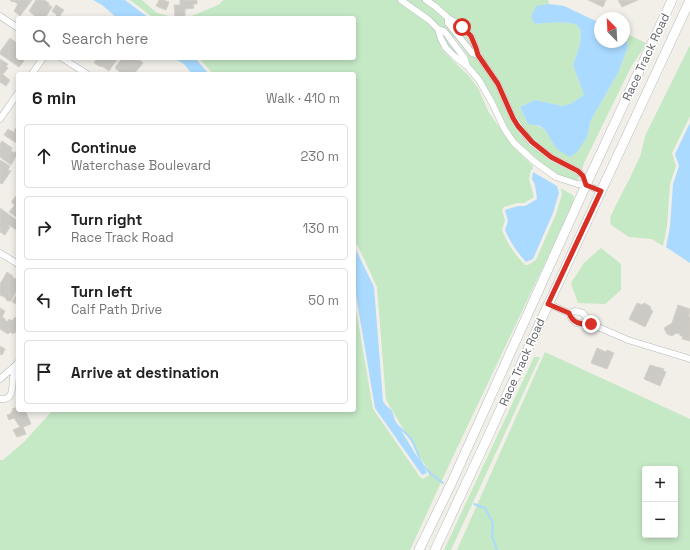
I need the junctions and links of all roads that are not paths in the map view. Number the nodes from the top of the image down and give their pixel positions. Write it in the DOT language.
graph roads {
  1 [pos="401,0"];
  2 [pos="426,0"];
  3 [pos="672,0"];
  4 [pos="690,0"];
  5 [pos="0,16"];
  6 [pos="16,27"];
  7 [pos="42,60"];
  8 [pos="65,60"];
  9 [pos="33,72"];
  10 [pos="84,72"];
  11 [pos="16,96"];
  12 [pos="0,119"];
  13 [pos="586,185"];
  14 [pos="601,191"];
  15 [pos="0,253"];
  16 [pos="16,261"];
  17 [pos="548,304"];
  18 [pos="569,313"];
  19 [pos="591,324"];
  20 [pos="690,359"];
  21 [pos="16,365"];
  22 [pos="16,367"];
  23 [pos="0,379"];
  24 [pos="0,399"];
  25 [pos="474,435"];
  26 [pos="486,441"];
  27 [pos="419,550"];
  28 [pos="435,550"];
  1 -- 13 [label="street"];
  2 -- 13 [label="street"];
  3 -- 13 [label="main road, Race Track Road"];
  4 -- 14 [label="main road, Race Track Road"];
  5 -- 6 [label="street"];
  7 -- 9 [label="street"];
  8 -- 10 [label="street"];
  11 -- 12 [label="street"];
  13 -- 14 [label="street"];
  13 -- 25 [label="main road, Race Track Road"];
  14 -- 17 [label="main road, Race Track Road"];
  15 -- 16 [label="street"];
  17 -- 18 [label="street"];
  17 -- 26 [label="main road, Race Track Road"];
  18 -- 19 [label="street"];
  18 -- 19 [label="street"];
  19 -- 20 [label="street"];
  21 -- 23 [label="street"];
  22 -- 24 [label="street"];
  25 -- 26 [label="main road"];
  25 -- 27 [label="main road, Race Track Road"];
  26 -- 28 [label="main road, Race Track Road"];
}
